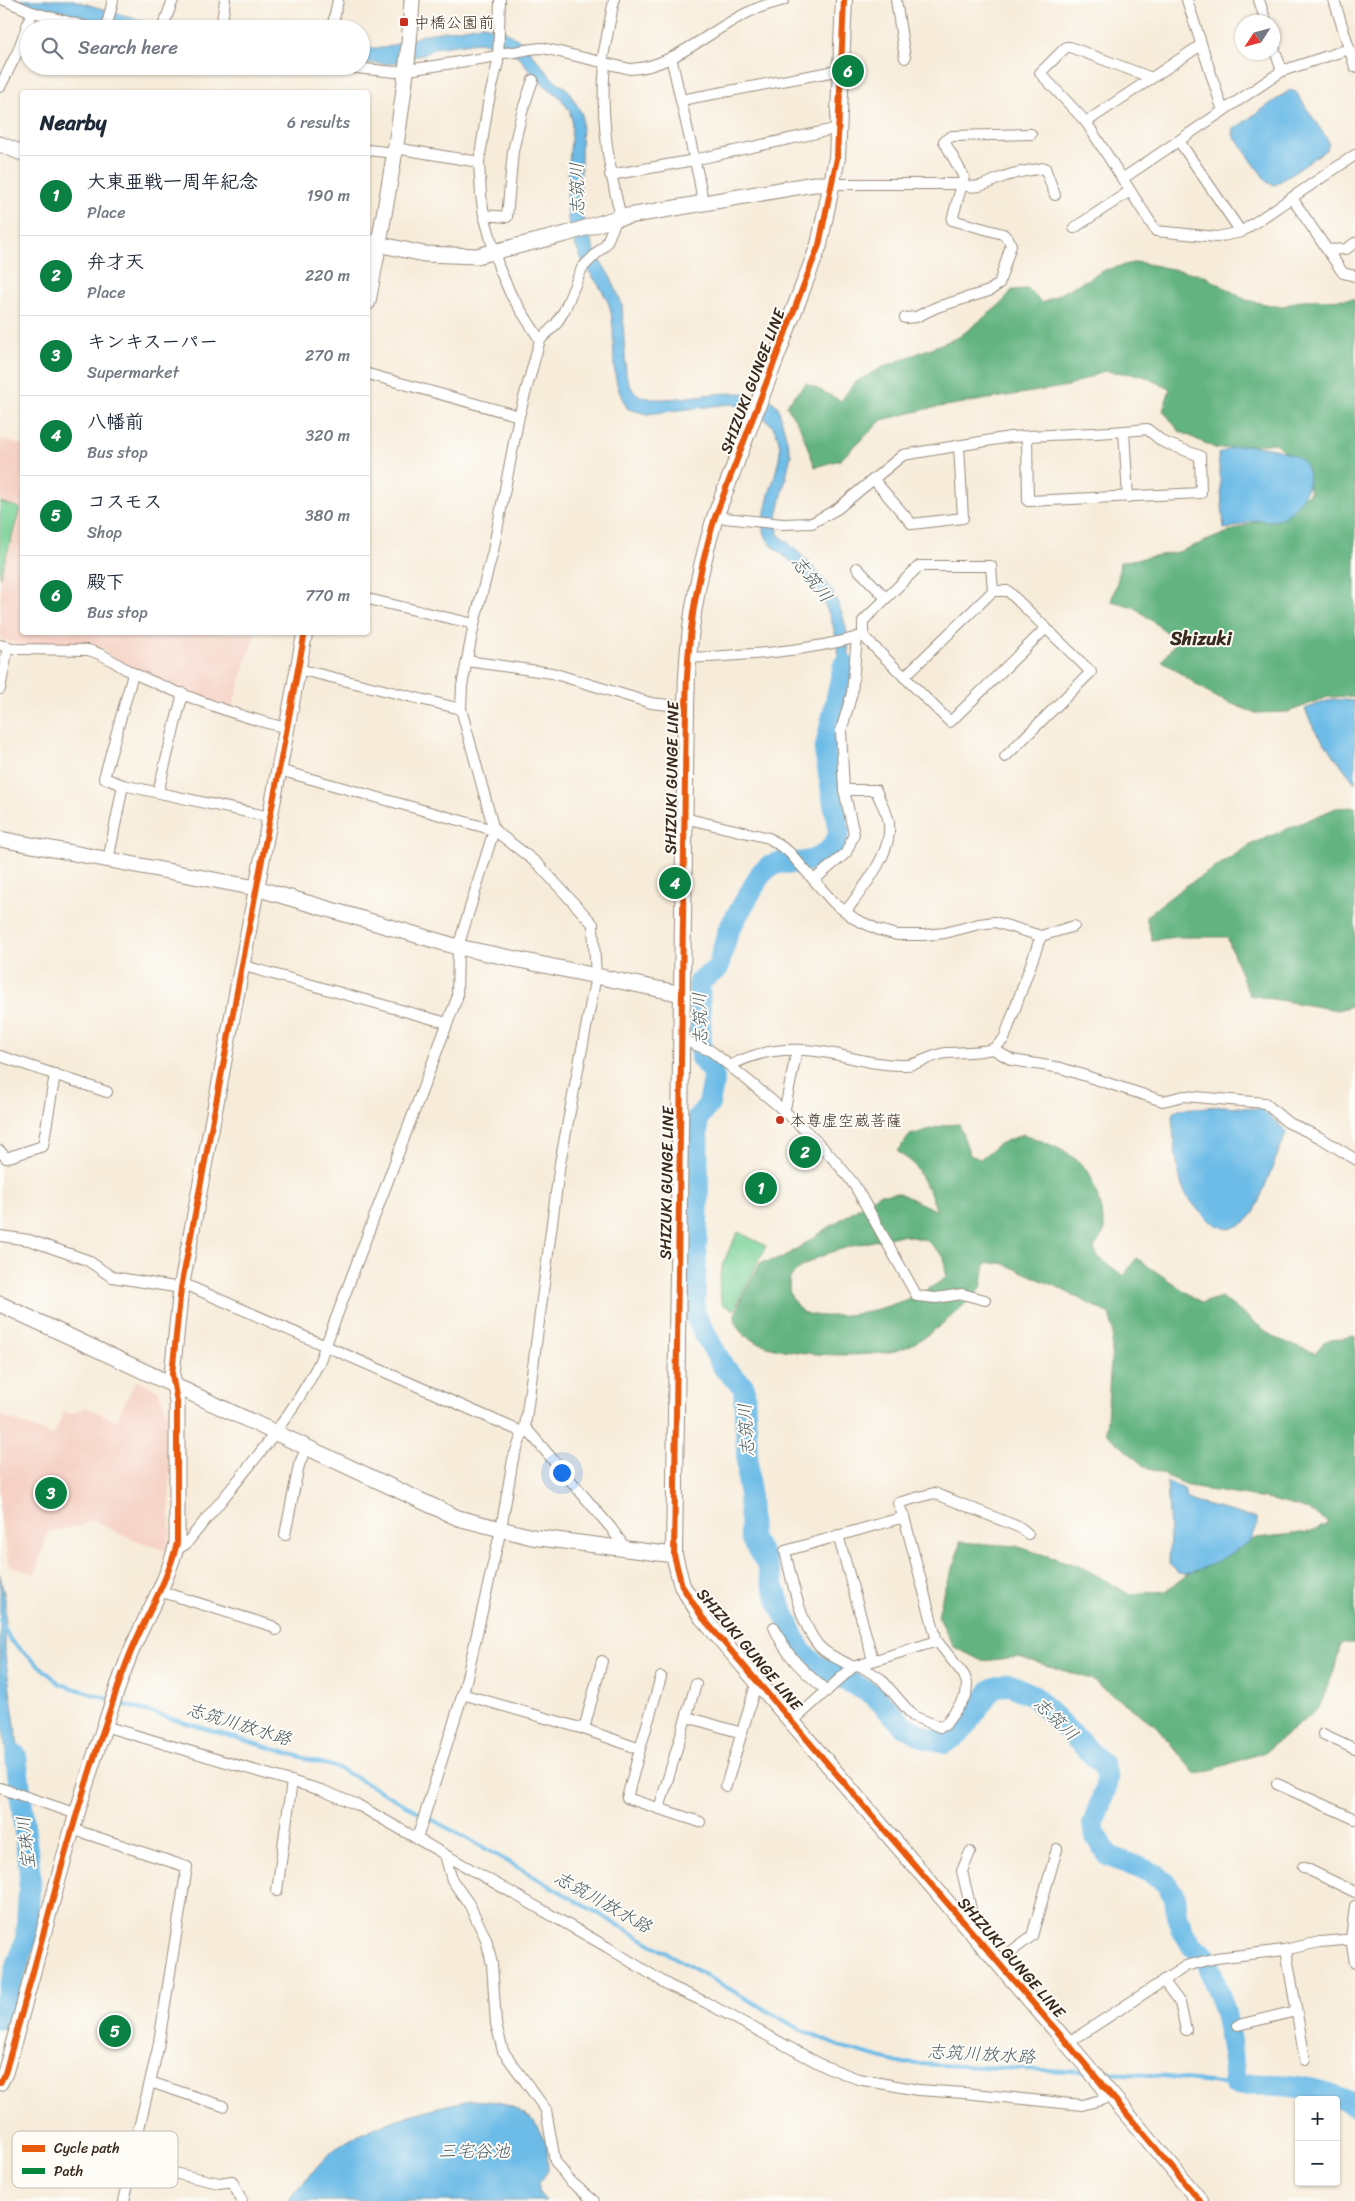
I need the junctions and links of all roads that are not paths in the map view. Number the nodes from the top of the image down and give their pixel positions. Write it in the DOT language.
graph roads {
  1 [pos="4,0"];
  2 [pos="113,0"];
  3 [pos="173,0"];
  4 [pos="225,0"];
  5 [pos="338,0"];
  6 [pos="412,0"];
  7 [pos="500,0"];
  8 [pos="614,0"];
  9 [pos="784,0"];
  10 [pos="844,0"];
  11 [pos="896,0"];
  12 [pos="1187,0"];
  13 [pos="1259,0"];
  14 [pos="1334,0"];
  15 [pos="32,12"];
  16 [pos="1264,15"];
  17 [pos="29,20"];
  18 [pos="62,20"];
  19 [pos="108,20"];
  20 [pos="165,20"];
  21 [pos="222,20"];
  22 [pos="334,20"];
  23 [pos="20,45"];
  24 [pos="1201,45"];
  25 [pos="1349,49"];
  26 [pos="498,53"];
  27 [pos="671,57"];
  28 [pos="905,58"];
  29 [pos="1278,60"];
  30 [pos="604,63"];
  31 [pos="1355,67"];
  32 [pos="370,69"];
  33 [pos="841,70"];
  34 [pos="1282,70"];
  35 [pos="406,71"];
  36 [pos="1152,78"];
  37 [pos="533,80"];
  38 [pos="0,87"];
  39 [pos="681,100"];
  40 [pos="1223,111"];
  41 [pos="1086,122"];
  42 [pos="839,128"];
  43 [pos="1031,134"];
  44 [pos="1179,141"];
  45 [pos="0,144"];
  46 [pos="370,150"];
  47 [pos="394,151"];
  48 [pos="20,152"];
  49 [pos="1355,155"];
  50 [pos="695,159"];
  51 [pos="479,162"];
  52 [pos="610,175"];
  53 [pos="1122,179"];
  54 [pos="832,184"];
  55 [pos="962,185"];
  56 [pos="1130,191"];
  57 [pos="1054,195"];
  58 [pos="1292,198"];
  59 [pos="703,202"];
  60 [pos="484,215"];
  61 [pos="619,217"];
  62 [pos="1074,228"];
  63 [pos="1241,232"];
  64 [pos="373,243"];
  65 [pos="1355,243"];
  66 [pos="1327,250"];
  67 [pos="495,252"];
  68 [pos="1355,276"];
  69 [pos="370,278"];
  70 [pos="905,318"];
  71 [pos="540,340"];
  72 [pos="370,375"];
  73 [pos="519,416"];
  74 [pos="1124,431"];
  75 [pos="1027,436"];
  76 [pos="959,446"];
  77 [pos="874,480"];
  78 [pos="1128,497"];
  79 [pos="715,517"];
  80 [pos="858,568"];
  81 [pos="993,591"];
  82 [pos="886,598"];
  83 [pos="370,599"];
  84 [pos="474,624"];
  85 [pos="1046,628"];
  86 [pos="304,635"];
  87 [pos="856,638"];
  88 [pos="4,646"];
  89 [pos="688,658"];
  90 [pos="467,661"];
  91 [pos="298,670"];
  92 [pos="133,674"];
  93 [pos="904,677"];
  94 [pos="0,689"];
  95 [pos="183,693"];
  96 [pos="686,708"];
  97 [pos="461,709"];
  98 [pos="287,728"];
  99 [pos="1005,757"];
  100 [pos="278,770"];
  101 [pos="123,785"];
  102 [pos="844,790"];
  103 [pos="158,792"];
  104 [pos="270,816"];
  105 [pos="684,818"];
  106 [pos="494,830"];
  107 [pos="0,839"];
  108 [pos="108,860"];
  109 [pos="814,880"];
  110 [pos="256,888"];
  111 [pos="846,912"];
  112 [pos="1074,926"];
  113 [pos="1041,936"];
  114 [pos="458,947"];
  115 [pos="241,966"];
  116 [pos="596,976"];
  117 [pos="682,994"];
  118 [pos="447,1023"];
  119 [pos="686,1040"];
  120 [pos="993,1049"];
  121 [pos="797,1050"];
  122 [pos="0,1056"];
  123 [pos="730,1066"];
  124 [pos="56,1074"];
  125 [pos="106,1092"];
  126 [pos="784,1113"];
  127 [pos="0,1152"];
  128 [pos="1355,1159"];
  129 [pos="0,1236"];
  130 [pos="181,1286"];
  131 [pos="985,1300"];
  132 [pos="0,1304"];
  133 [pos="326,1346"];
  134 [pos="174,1385"];
  135 [pos="524,1429"];
  136 [pos="274,1432"];
  137 [pos="307,1447"];
  138 [pos="904,1517"];
  139 [pos="501,1529"];
  140 [pos="1028,1534"];
  141 [pos="285,1535"];
  142 [pos="838,1535"];
  143 [pos="626,1549"];
  144 [pos="176,1550"];
  145 [pos="674,1555"];
  146 [pos="159,1591"];
  147 [pos="774,1627"];
  148 [pos="276,1630"];
  149 [pos="938,1640"];
  150 [pos="874,1660"];
  151 [pos="602,1661"];
  152 [pos="853,1668"];
  153 [pos="660,1678"];
  154 [pos="757,1681"];
  155 [pos="696,1684"];
  156 [pos="831,1688"];
  157 [pos="462,1694"];
  158 [pos="687,1717"];
  159 [pos="792,1722"];
  160 [pos="105,1723"];
  161 [pos="584,1729"];
  162 [pos="742,1733"];
  163 [pos="1323,1734"];
  164 [pos="640,1749"];
  165 [pos="1355,1749"];
  166 [pos="292,1781"];
  167 [pos="1277,1784"];
  168 [pos="726,1786"];
  169 [pos="3,1789"];
  170 [pos="659,1809"];
  171 [pos="77,1814"];
  172 [pos="1355,1819"];
  173 [pos="700,1822"];
  174 [pos="72,1829"];
  175 [pos="417,1839"];
  176 [pos="1057,1849"];
  177 [pos="970,1852"];
  178 [pos="445,1855"];
  179 [pos="1303,1868"];
  180 [pos="277,1891"];
  181 [pos="1355,1892"];
  182 [pos="1355,1906"];
  183 [pos="968,1927"];
  184 [pos="1353,1939"];
  185 [pos="1286,1950"];
  186 [pos="997,1962"];
  187 [pos="1355,1964"];
  188 [pos="1163,1980"];
  189 [pos="1296,2011"];
  190 [pos="1238,2024"];
  191 [pos="1186,2030"];
  192 [pos="1071,2047"];
  193 [pos="1305,2060"];
  194 [pos="150,2082"];
  195 [pos="0,2083"];
  196 [pos="1112,2097"];
  197 [pos="223,2106"];
  198 [pos="138,2131"];
  199 [pos="178,2174"];
  200 [pos="127,2188"];
  201 [pos="124,2201"];
  202 [pos="242,2201"];
  203 [pos="594,2201"];
  204 [pos="1200,2201"];
  1 -- 15 [label="street"];
  2 -- 19 [label="street"];
  3 -- 20 [label="street"];
  4 -- 21 [label="street"];
  5 -- 22 [label="street"];
  6 -- 35 [label="street"];
  7 -- 26 [label="street"];
  8 -- 30 [label="street"];
  9 -- 27 [label="street"];
  10 -- 33 [label="main road, SHIZUKI GUNGE LINE"];
  11 -- 28 [label="street"];
  12 -- 24 [label="street"];
  13 -- 16 [label="street"];
  14 -- 25 [label="street"];
  15 -- 17 [label="street"];
  15 -- 18 [label="street"];
  23 -- 38 [label="street"];
  24 -- 36 [label="street"];
  24 -- 40 [label="street"];
  25 -- 31 [label="street"];
  25 -- 34 [label="street"];
  26 -- 30 [label="street"];
  26 -- 35 [label="street"];
  26 -- 51 [label="street"];
  27 -- 30 [label="street"];
  27 -- 39 [label="street"];
  29 -- 34 [label="street"];
  30 -- 52 [label="street"];
  32 -- 35 [label="street"];
  33 -- 39 [label="street"];
  33 -- 42 [label="main road, SHIZUKI GUNGE LINE"];
  34 -- 40 [label="street"];
  35 -- 47 [label="street"];
  36 -- 41 [label="street"];
  36 -- 41 [label="street"];
  37 -- 60 [label="street"];
  39 -- 50 [label="street"];
  40 -- 44 [label="street"];
  41 -- 53 [label="street"];
  42 -- 50 [label="street"];
  42 -- 54 [label="main road, SHIZUKI GUNGE LINE"];
  43 -- 55 [label="street"];
  44 -- 53 [label="street"];
  44 -- 63 [label="street"];
  45 -- 48 [label="street"];
  46 -- 47 [label="street"];
  47 -- 51 [label="street"];
  47 -- 64 [label="street"];
  49 -- 58 [label="street"];
  50 -- 52 [label="street"];
  50 -- 59 [label="street"];
  51 -- 60 [label="street"];
  52 -- 61 [label="street"];
  53 -- 56 [label="street"];
  54 -- 55 [label="street"];
  54 -- 59 [label="street"];
  54 -- 79 [label="main road, SHIZUKI GUNGE LINE"];
  55 -- 57 [label="street"];
  55 -- 70 [label="street"];
  56 -- 62 [label="street"];
  56 -- 63 [label="street"];
  58 -- 63 [label="street"];
  58 -- 66 [label="street"];
  59 -- 61 [label="street"];
  60 -- 67 [label="street"];
  61 -- 67 [label="street"];
  61 -- 71 [label="street"];
  64 -- 67 [label="street"];
  64 -- 69 [label="street"];
  65 -- 66 [label="street"];
  66 -- 68 [label="street"];
  67 -- 71 [label="street"];
  71 -- 73 [label="street"];
  72 -- 73 [label="street"];
  73 -- 84 [label="street"];
  74 -- 75 [label="street"];
  74 -- 78 [label="street"];
  74 -- 78 [label="street"];
  75 -- 76 [label="street"];
  75 -- 78 [label="street"];
  76 -- 77 [label="street"];
  76 -- 77 [label="street"];
  77 -- 79 [label="street"];
  79 -- 89 [label="main road, SHIZUKI GUNGE LINE"];
  80 -- 82 [label="street"];
  81 -- 82 [label="street"];
  81 -- 85 [label="street"];
  81 -- 93 [label="street"];
  82 -- 87 [label="street"];
  83 -- 84 [label="street"];
  84 -- 90 [label="street"];
  85 -- 93 [label="street"];
  85 -- 99 [label="street"];
  86 -- 91 [label="street"];
  87 -- 89 [label="street"];
  87 -- 93 [label="street"];
  87 -- 102 [label="street"];
  88 -- 92 [label="street"];
  88 -- 94 [label="street"];
  89 -- 96 [label="main road, SHIZUKI GUNGE LINE"];
  90 -- 96 [label="street"];
  90 -- 97 [label="street"];
  91 -- 97 [label="street"];
  91 -- 98 [label="street"];
  92 -- 95 [label="street"];
  92 -- 101 [label="street"];
  95 -- 98 [label="street"];
  95 -- 103 [label="street"];
  96 -- 105 [label="main road, SHIZUKI GUNGE LINE"];
  97 -- 106 [label="street"];
  98 -- 100 [label="street"];
  100 -- 104 [label="street"];
  100 -- 106 [label="street"];
  101 -- 103 [label="street"];
  101 -- 108 [label="street"];
  102 -- 109 [label="street"];
  102 -- 111 [label="street"];
  103 -- 104 [label="street"];
  104 -- 110 [label="street"];
  105 -- 109 [label="street"];
  105 -- 117 [label="main road, SHIZUKI GUNGE LINE"];
  106 -- 114 [label="street"];
  106 -- 116 [label="street"];
  107 -- 108 [label="street"];
  108 -- 110 [label="street"];
  109 -- 111 [label="street"];
  110 -- 114 [label="street"];
  110 -- 115 [label="street"];
  111 -- 113 [label="street"];
  112 -- 113 [label="street"];
  113 -- 120 [label="street"];
  114 -- 116 [label="street"];
  114 -- 118 [label="street"];
  115 -- 118 [label="street"];
  115 -- 130 [label="street"];
  116 -- 117 [label="street"];
  116 -- 135 [label="street"];
  117 -- 119 [label="main road, SHIZUKI GUNGE LINE"];
  118 -- 133 [label="street"];
  119 -- 123 [label="street"];
  119 -- 145 [label="main road, SHIZUKI GUNGE LINE"];
  120 -- 121 [label="street"];
  120 -- 128 [label="street"];
  121 -- 123 [label="street"];
  121 -- 126 [label="street"];
  122 -- 124 [label="street"];
  123 -- 126 [label="street"];
  124 -- 125 [label="street"];
  124 -- 127 [label="street"];
  126 -- 131 [label="street"];
  129 -- 130 [label="street"];
  130 -- 133 [label="street"];
  130 -- 134 [label="street"];
  132 -- 134 [label="street"];
  133 -- 135 [label="street"];
  133 -- 136 [label="street"];
  134 -- 136 [label="street"];
  134 -- 144 [label="street"];
  135 -- 139 [label="street"];
  135 -- 143 [label="street"];
  136 -- 137 [label="street"];
  136 -- 144 [label="street"];
  137 -- 139 [label="street"];
  137 -- 141 [label="street"];
  138 -- 140 [label="street"];
  138 -- 142 [label="street"];
  138 -- 149 [label="street"];
  139 -- 143 [label="street"];
  139 -- 157 [label="street"];
  142 -- 150 [label="street"];
  142 -- 152 [label="street"];
  143 -- 145 [label="street"];
  144 -- 146 [label="street"];
  145 -- 154 [label="main road, SHIZUKI GUNGE LINE"];
  146 -- 148 [label="street"];
  146 -- 160 [label="street"];
  147 -- 156 [label="street"];
  149 -- 150 [label="street"];
  149 -- 152 [label="street"];
  150 -- 152 [label="street"];
  151 -- 161 [label="street"];
  152 -- 156 [label="street"];
  153 -- 164 [label="street"];
  154 -- 159 [label="main road, SHIZUKI GUNGE LINE"];
  154 -- 162 [label="street"];
  155 -- 158 [label="street"];
  156 -- 159 [label="street"];
  157 -- 161 [label="street"];
  157 -- 175 [label="street"];
  158 -- 162 [label="street"];
  158 -- 170 [label="street"];
  159 -- 183 [label="main road, SHIZUKI GUNGE LINE"];
  160 -- 166 [label="street"];
  160 -- 171 [label="street"];
  161 -- 164 [label="street"];
  162 -- 168 [label="street"];
  163 -- 165 [label="street"];
  164 -- 170 [label="street"];
  166 -- 175 [label="street"];
  166 -- 180 [label="street"];
  167 -- 172 [label="street"];
  169 -- 171 [label="street"];
  170 -- 173 [label="street"];
  171 -- 174 [label="street"];
  174 -- 194 [label="street"];
  174 -- 195 [label="street"];
  175 -- 178 [label="street"];
  176 -- 186 [label="street"];
  177 -- 183 [label="street"];
  178 -- 196 [label="street"];
  178 -- 203 [label="street"];
  179 -- 181 [label="street"];
  182 -- 184 [label="street"];
  183 -- 186 [label="main road, SHIZUKI GUNGE LINE"];
  184 -- 185 [label="street"];
  184 -- 187 [label="street"];
  185 -- 188 [label="street"];
  185 -- 189 [label="street"];
  186 -- 192 [label="main road, SHIZUKI GUNGE LINE"];
  188 -- 191 [label="street"];
  188 -- 192 [label="street"];
  189 -- 190 [label="street"];
  189 -- 193 [label="street"];
  192 -- 196 [label="main road, SHIZUKI GUNGE LINE"];
  194 -- 197 [label="street"];
  194 -- 198 [label="street"];
  196 -- 204 [label="main road, SHIZUKI GUNGE LINE"];
  199 -- 202 [label="street"];
  200 -- 201 [label="street"];
}
